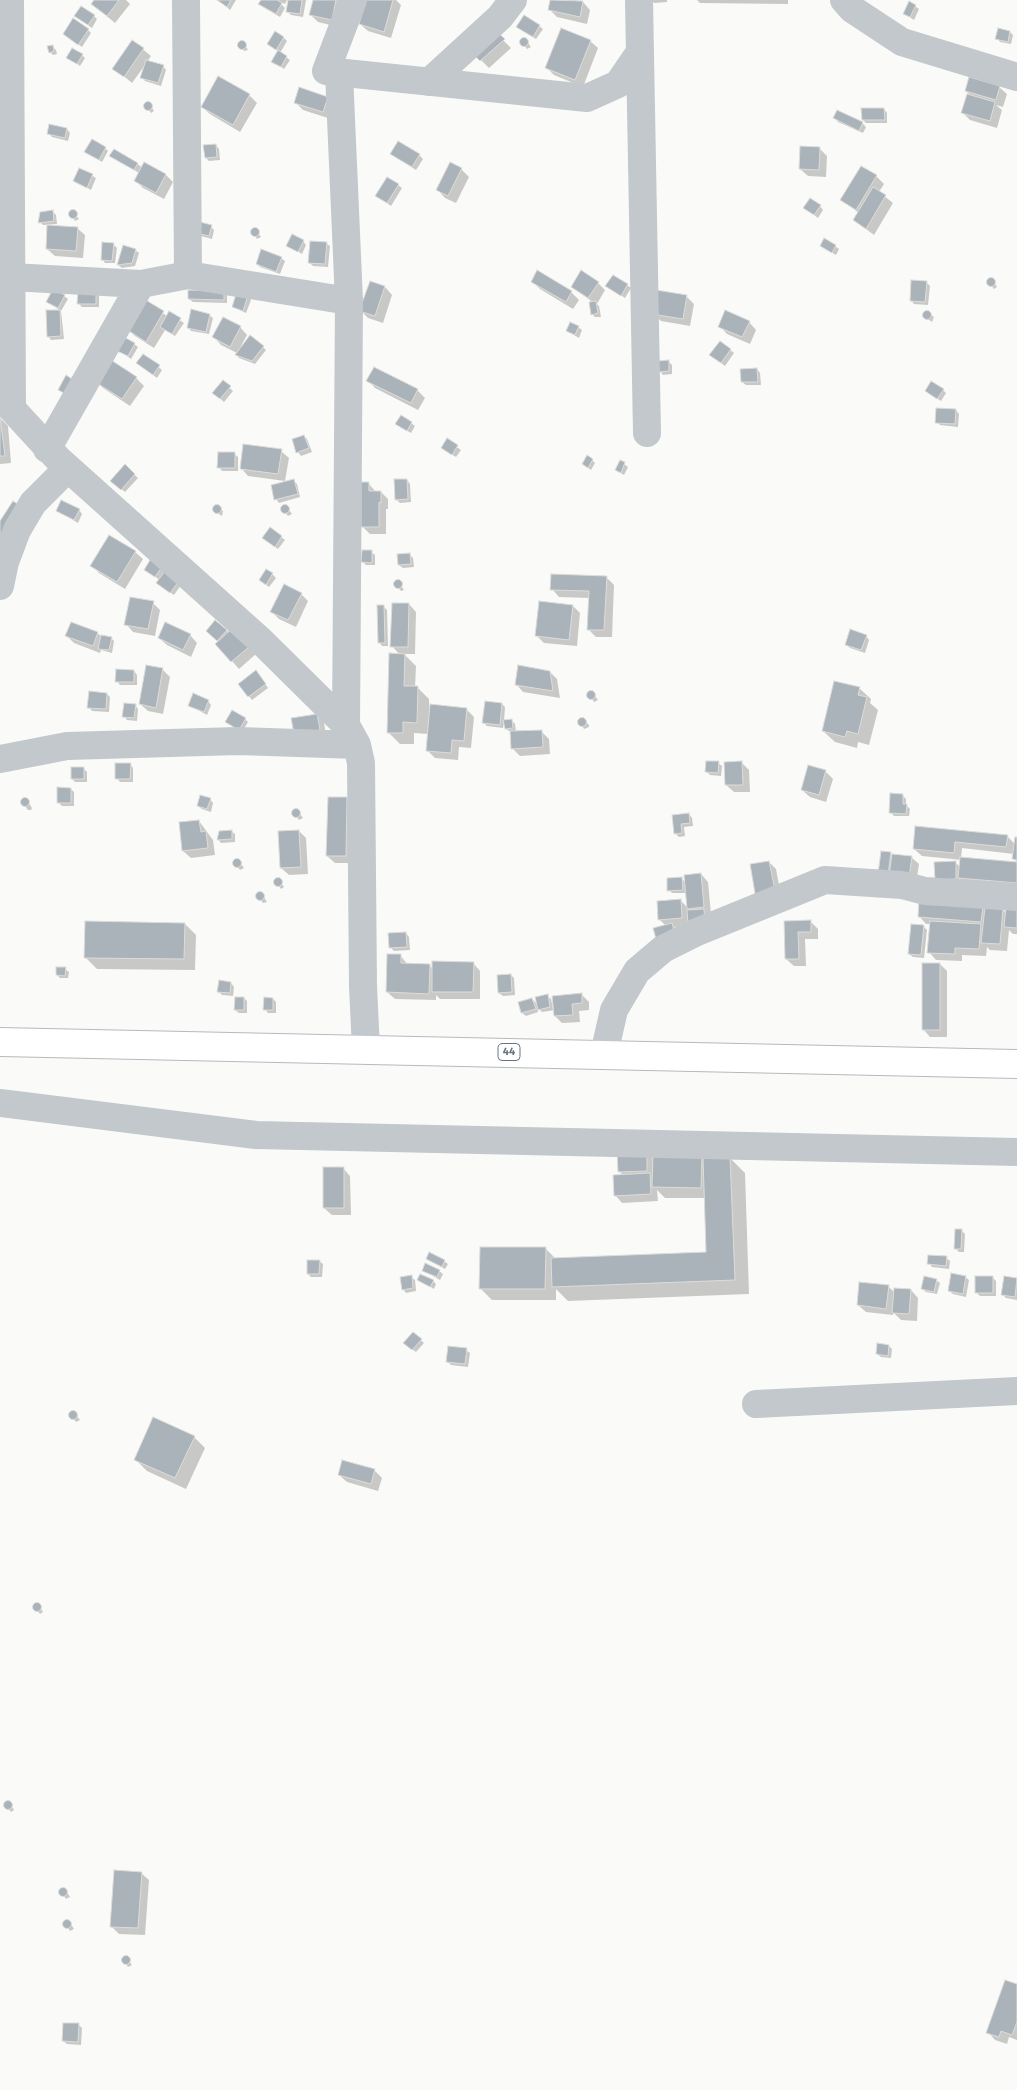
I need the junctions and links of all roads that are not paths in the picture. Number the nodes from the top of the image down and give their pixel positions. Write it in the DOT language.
graph roads {
  1 [pos="10,0"];
  2 [pos="186,0"];
  3 [pos="353,0"];
  4 [pos="513,0"];
  5 [pos="639,0"];
  6 [pos="844,0"];
  7 [pos="640,52"];
  8 [pos="339,73"];
  9 [pos="1017,77"];
  10 [pos="429,82"];
  11 [pos="5,104"];
  12 [pos="188,275"];
  13 [pos="11,277"];
  14 [pos="141,284"];
  15 [pos="348,301"];
  16 [pos="6,399"];
  17 [pos="648,433"];
  18 [pos="47,449"];
  19 [pos="68,468"];
  20 [pos="0,586"];
  21 [pos="351,735"];
  22 [pos="0,759"];
  23 [pos="1017,897"];
  24 [pos="0,1042"];
  25 [pos="366,1050"];
  26 [pos="604,1054"];
  27 [pos="1017,1064"];
  28 [pos="0,1103"];
  29 [pos="1017,1152"];
  30 [pos="1017,1391"];
  31 [pos="756,1404"];
  1 -- 11 [label="street"];
  2 -- 12 [label="street"];
  3 -- 8 [label="street"];
  4 -- 10 [label="street"];
  5 -- 7 [label="street"];
  6 -- 9 [label="street"];
  7 -- 10 [label="street"];
  7 -- 17 [label="street"];
  8 -- 10 [label="street"];
  8 -- 15 [label="street"];
  11 -- 13 [label="street"];
  12 -- 14 [label="street"];
  12 -- 15 [label="street"];
  13 -- 14 [label="street"];
  13 -- 16 [label="street"];
  14 -- 18 [label="street"];
  15 -- 21 [label="street"];
  16 -- 18 [label="street"];
  18 -- 19 [label="street"];
  19 -- 20 [label="street"];
  19 -- 21 [label="street"];
  21 -- 22 [label="street"];
  21 -- 25 [label="street"];
  23 -- 26 [label="street"];
  24 -- 25 [label="main road, 44"];
  25 -- 26 [label="main road, 44"];
  26 -- 27 [label="main road, 44"];
  28 -- 29 [label="street"];
  30 -- 31 [label="street"];
}
